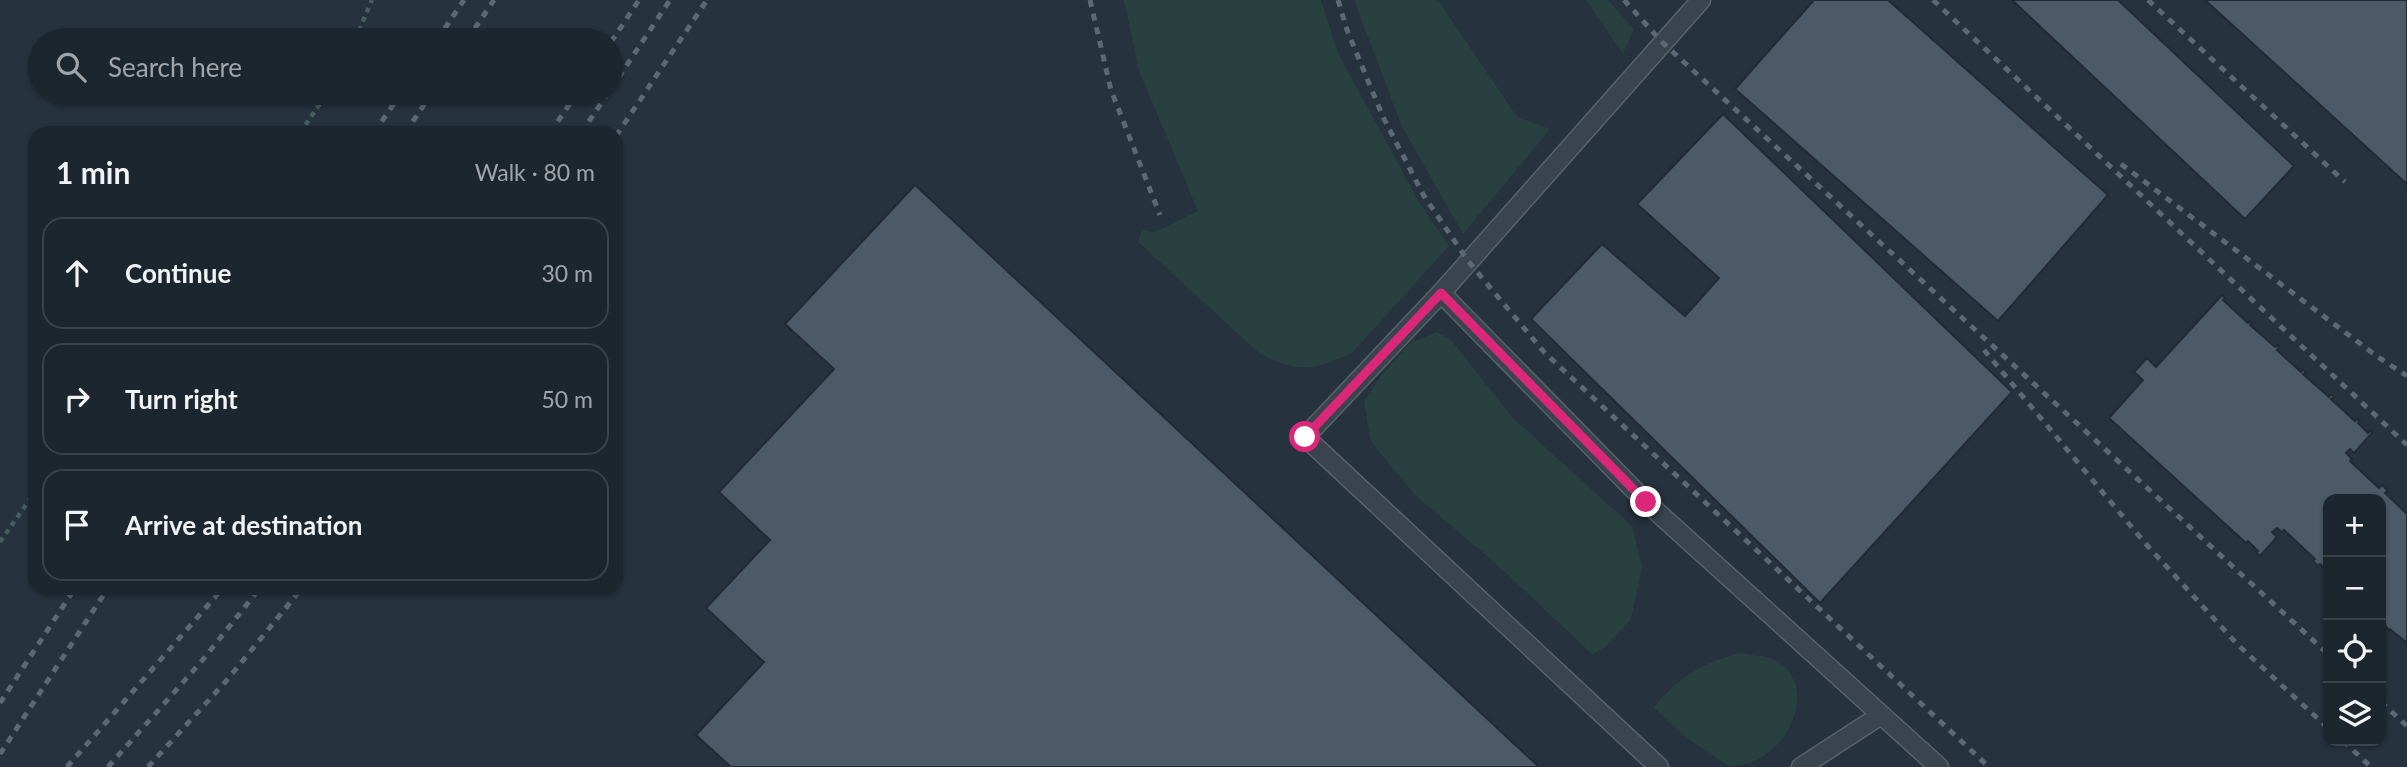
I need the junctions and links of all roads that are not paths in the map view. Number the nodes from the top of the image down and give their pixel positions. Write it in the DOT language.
graph roads {
  1 [pos="1701,0"];
  2 [pos="1441,293"];
  3 [pos="1881,715"];
  4 [pos="1659,767"];
  5 [pos="1801,767"];
  6 [pos="1939,767"];
  1 -- 2 [label="lane"];
  2 -- 3 [label="lane"];
  2 -- 4 [label="lane"];
  3 -- 5 [label="lane"];
  3 -- 6 [label="lane"];
}
